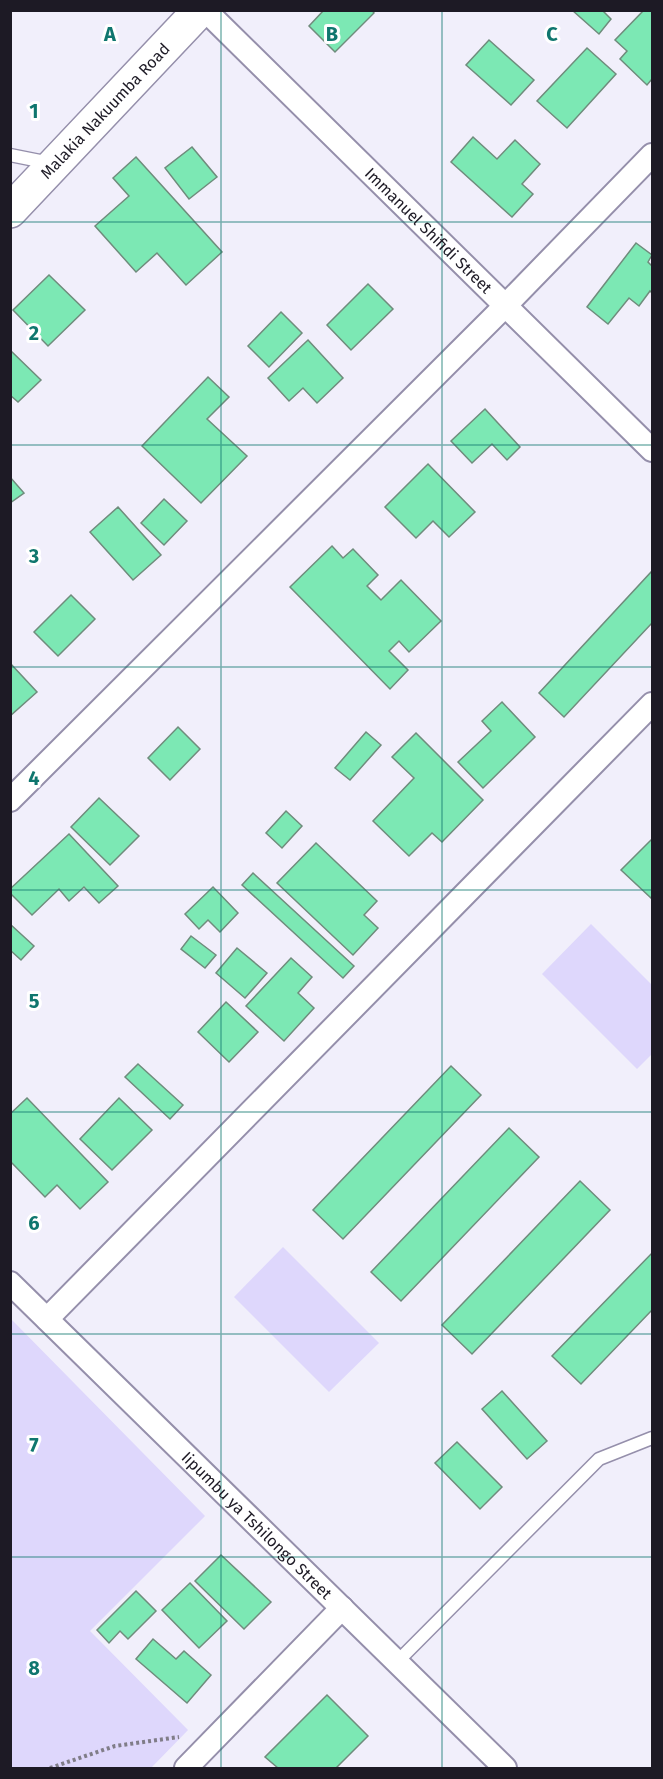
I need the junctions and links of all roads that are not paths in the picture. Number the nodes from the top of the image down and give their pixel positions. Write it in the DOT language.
graph roads {
  1 [pos="200,10"];
  2 [pos="205,10"];
  3 [pos="10,155"];
  4 [pos="652,155"];
  5 [pos="56,164"];
  6 [pos="10,211"];
  7 [pos="506,305"];
  8 [pos="652,450"];
  9 [pos="652,704"];
  10 [pos="10,800"];
  11 [pos="10,1283"];
  12 [pos="47,1319"];
  13 [pos="652,1438"];
  14 [pos="342,1608"];
  15 [pos="397,1662"];
  16 [pos="186,1768"];
  17 [pos="505,1768"];
  1 -- 5 [label="main road, Malakia Nakuumba Road"];
  2 -- 7 [label="street, Immanuel Shifidi Street"];
  3 -- 5 [label="lane"];
  4 -- 7 [label="street"];
  5 -- 6 [label="main road, Malakia Nakuumba Road"];
  7 -- 8 [label="street, Immanuel Shifidi Street"];
  7 -- 10 [label="street"];
  9 -- 12 [label="street"];
  11 -- 12 [label="street, Iipumbu ya Tshilongo Street"];
  12 -- 14 [label="street, Iipumbu ya Tshilongo Street"];
  13 -- 15 [label="lane"];
  14 -- 15 [label="street, Iipumbu ya Tshilongo Street"];
  14 -- 16 [label="street"];
  15 -- 17 [label="street, Iipumbu ya Tshilongo Street"];
}
